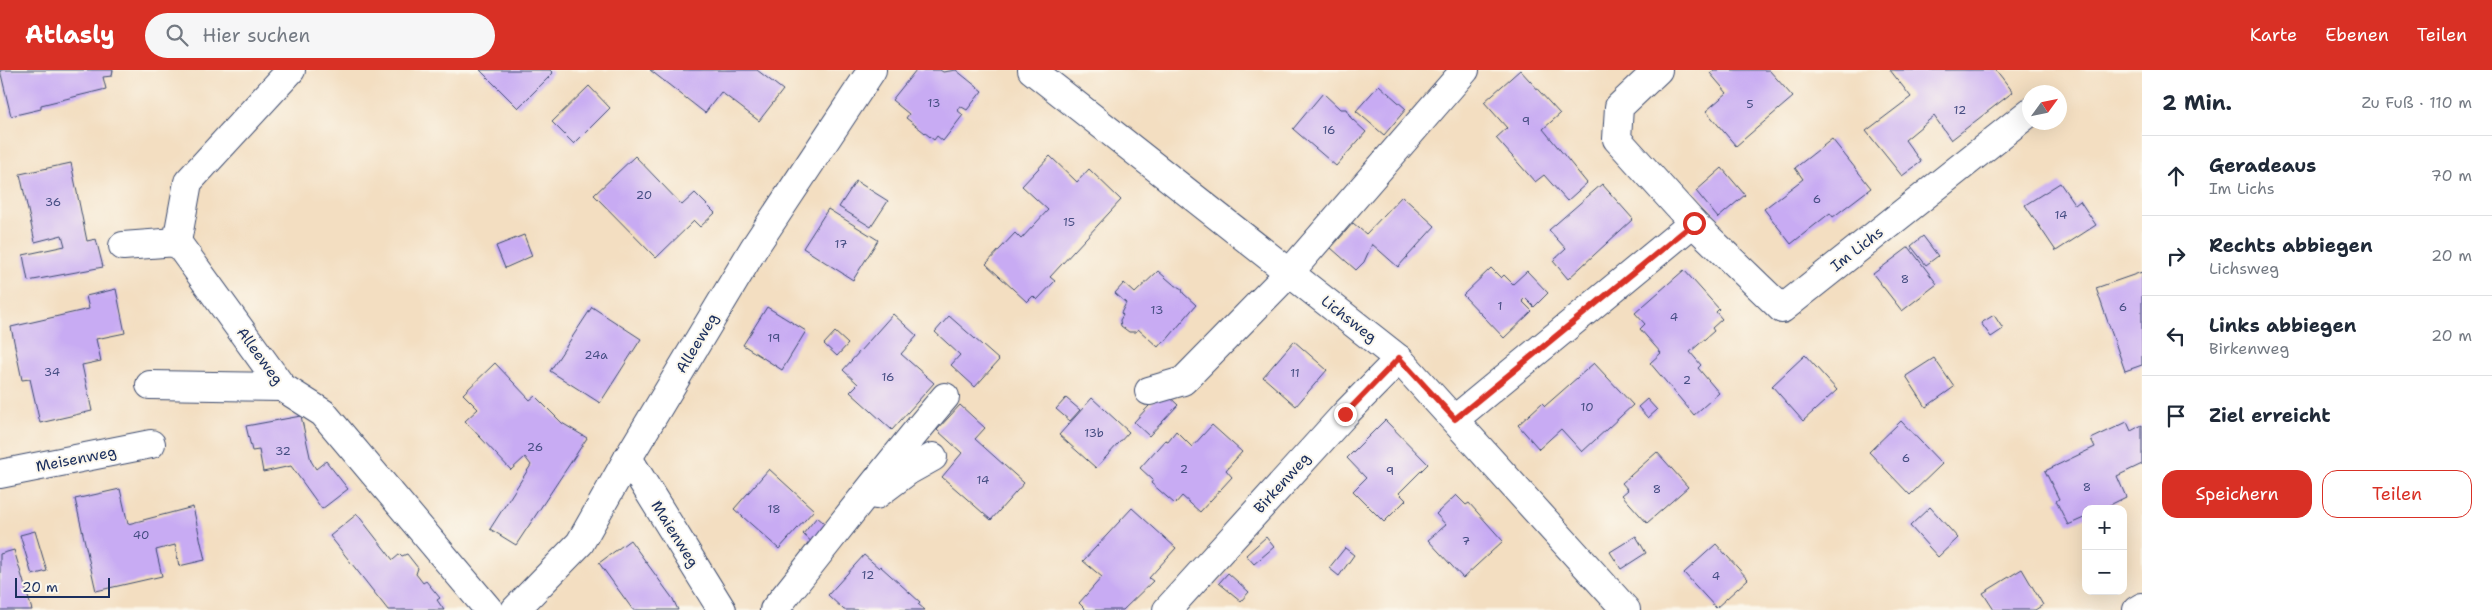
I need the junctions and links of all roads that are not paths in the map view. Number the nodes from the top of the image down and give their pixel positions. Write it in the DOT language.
graph roads {
  1 [pos="291,70"];
  2 [pos="872,70"];
  3 [pos="1032,70"];
  4 [pos="1464,70"];
  5 [pos="1658,70"];
  6 [pos="2022,118"];
  7 [pos="1694,223"];
  8 [pos="177,242"];
  9 [pos="123,246"];
  10 [pos="1290,272"];
  11 [pos="1399,358"];
  12 [pos="150,385"];
  13 [pos="282,387"];
  14 [pos="1149,392"];
  15 [pos="945,397"];
  16 [pos="1455,419"];
  17 [pos="151,444"];
  18 [pos="933,457"];
  19 [pos="628,458"];
  20 [pos="0,474"];
  21 [pos="851,513"];
  22 [pos="2142,607"];
  23 [pos="489,610"];
  24 [pos="515,610"];
  25 [pos="722,610"];
  26 [pos="774,610"];
  27 [pos="1168,610"];
  28 [pos="1626,610"];
  29 [pos="2137,610"];
  1 -- 8 [label="street"];
  2 -- 19 [label="street, Alleeweg"];
  3 -- 10 [label="street, Lichsweg"];
  4 -- 10 [label="street"];
  5 -- 7 [label="street, Im Lichs"];
  6 -- 7 [label="street, Im Lichs"];
  7 -- 16 [label="street"];
  8 -- 9 [label="street"];
  8 -- 13 [label="street, Alleeweg"];
  10 -- 11 [label="street, Lichsweg"];
  10 -- 14 [label="street"];
  11 -- 16 [label="street, Lichsweg"];
  11 -- 27 [label="street, Birkenweg"];
  12 -- 13 [label="street"];
  13 -- 23 [label="street, Alleeweg"];
  15 -- 21 [label="street"];
  16 -- 28 [label="street, Lichsweg"];
  17 -- 20 [label="street, Meisenweg"];
  18 -- 21 [label="street"];
  19 -- 24 [label="street, Alleeweg"];
  19 -- 25 [label="street, Maienweg"];
  21 -- 26 [label="street"];
  22 -- 29 [label="street"];
}
